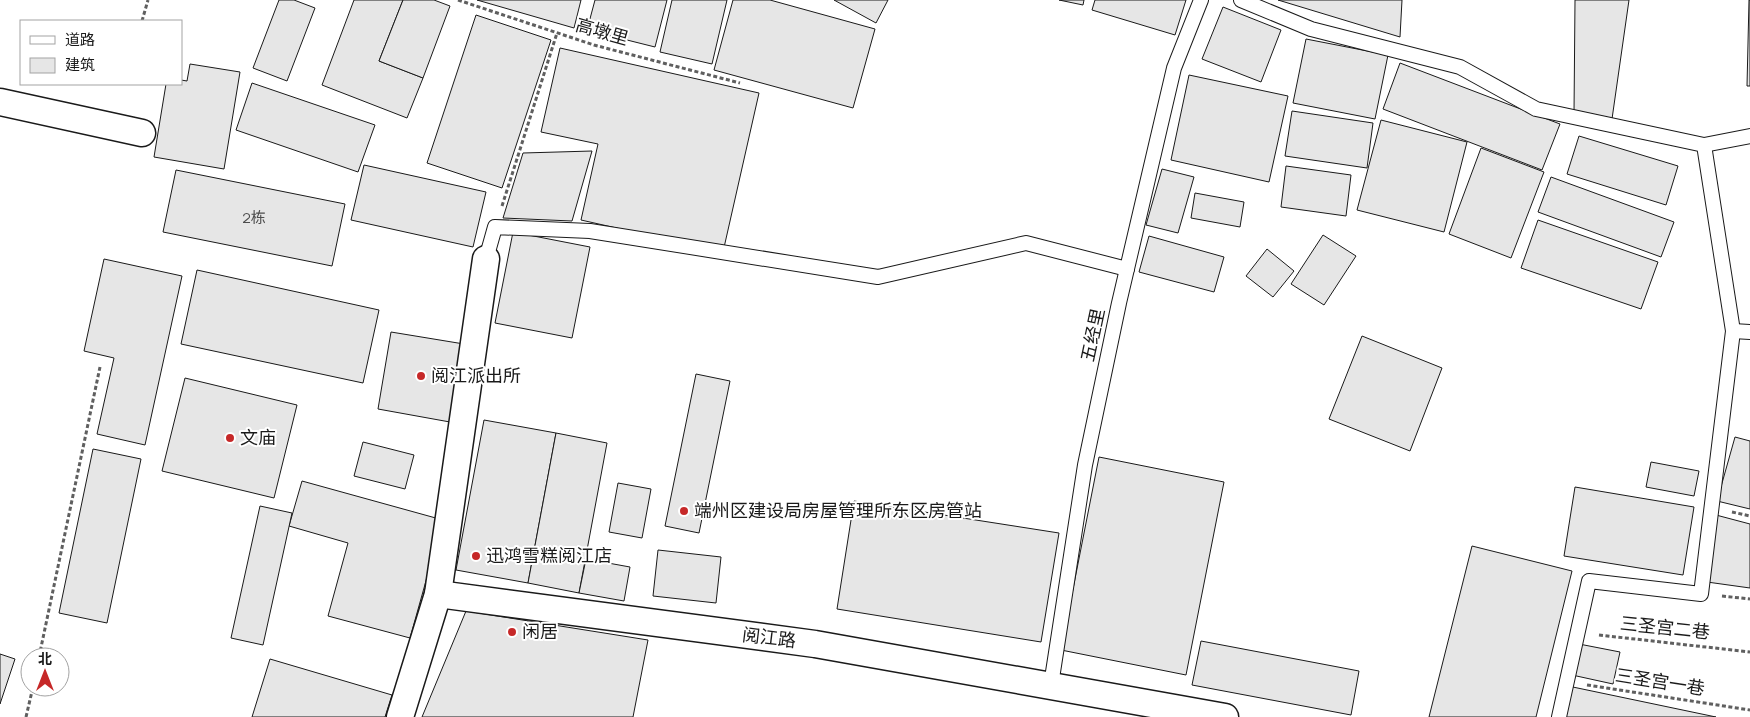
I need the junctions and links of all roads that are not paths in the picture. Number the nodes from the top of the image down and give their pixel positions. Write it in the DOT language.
graph roads {
  1 [pos="1201,0"];
  2 [pos="1241,0"];
  3 [pos="0,102"];
  4 [pos="142,133"];
  5 [pos="1750,136"];
  6 [pos="1704,145"];
  7 [pos="486,259"];
  8 [pos="1127,269"];
  9 [pos="1733,332"];
  10 [pos="1750,332"];
  11 [pos="438,594"];
  12 [pos="1051,685"];
  13 [pos="400,717"];
  14 [pos="1225,717"];
  15 [pos="1559,717"];
  1 -- 8 [label="lane, 五经里"];
  2 -- 6 [label="lane"];
  3 -- 4 [label="street"];
  5 -- 6 [label="lane"];
  6 -- 9 [label="lane"];
  7 -- 8 [label="lane"];
  7 -- 11 [label="street"];
  8 -- 12 [label="lane, 五经里"];
  9 -- 10 [label="lane"];
  9 -- 15 [label="lane"];
  11 -- 12 [label="street, 阅江路"];
  11 -- 13 [label="street"];
  12 -- 14 [label="street, 阅江路"];
}
